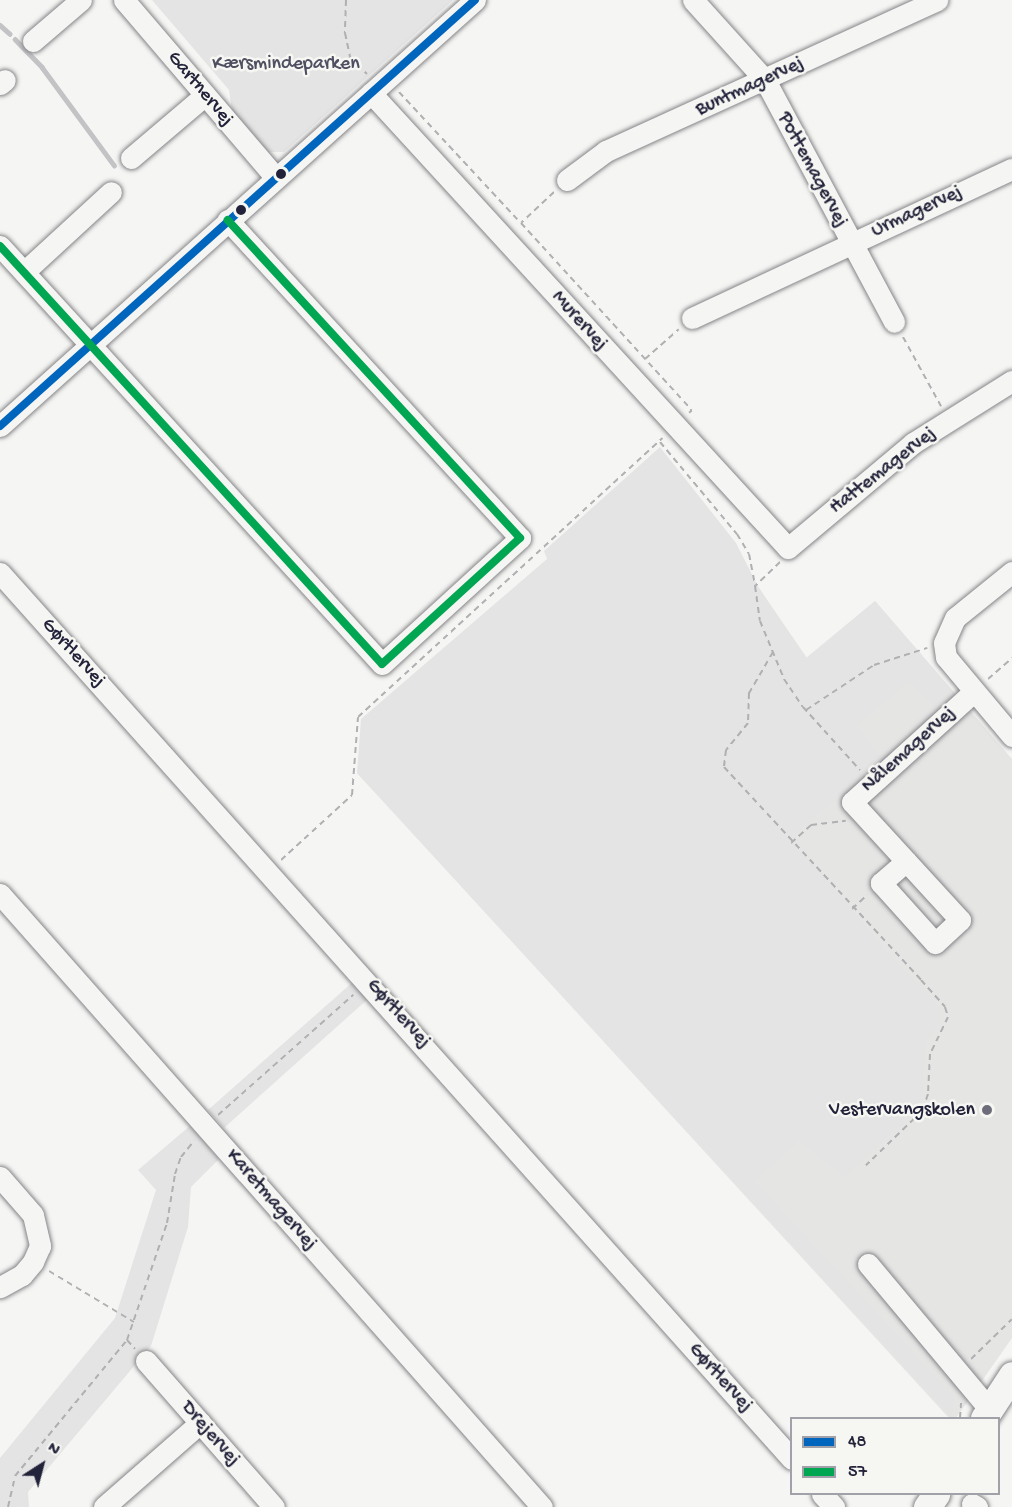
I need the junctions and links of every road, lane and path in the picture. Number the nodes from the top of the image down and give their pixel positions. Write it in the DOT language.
graph roads {
  1 [pos="81,0"];
  2 [pos="124,0"];
  3 [pos="346,0"];
  4 [pos="475,0"];
  5 [pos="693,0"];
  6 [pos="936,0"];
  7 [pos="33,41"];
  8 [pos="387,79"];
  9 [pos="765,80"];
  10 [pos="370,93"];
  11 [pos="206,95"];
  12 [pos="131,158"];
  13 [pos="1012,169"];
  14 [pos="275,177"];
  15 [pos="567,180"];
  16 [pos="111,192"];
  17 [pos="228,220"];
  18 [pos="521,223"];
  19 [pos="851,243"];
  20 [pos="0,246"];
  21 [pos="24,272"];
  22 [pos="692,318"];
  23 [pos="894,322"];
  24 [pos="90,344"];
  25 [pos="645,359"];
  26 [pos="1012,381"];
  27 [pos="949,420"];
  28 [pos="0,426"];
  29 [pos="675,426"];
  30 [pos="660,442"];
  31 [pos="788,548"];
  32 [pos="1012,572"];
  33 [pos="0,573"];
  34 [pos="754,586"];
  35 [pos="944,643"];
  36 [pos="773,652"];
  37 [pos="1012,658"];
  38 [pos="972,693"];
  39 [pos="806,710"];
  40 [pos="1012,736"];
  41 [pos="872,783"];
  42 [pos="849,821"];
  43 [pos="791,843"];
  44 [pos="906,861"];
  45 [pos="270,871"];
  46 [pos="881,883"];
  47 [pos="0,894"];
  48 [pos="852,909"];
  49 [pos="368,981"];
  50 [pos="206,1126"];
  51 [pos="866,1165"];
  52 [pos="0,1177"];
  53 [pos="33,1262"];
  54 [pos="868,1264"];
  55 [pos="0,1287"];
  56 [pos="135,1322"];
  57 [pos="146,1361"];
  58 [pos="1012,1375"];
  59 [pos="987,1414"];
  60 [pos="200,1423"];
  61 [pos="790,1457"];
  62 [pos="823,1495"];
  63 [pos="8,1507"];
  64 [pos="104,1507"];
  65 [pos="274,1507"];
  66 [pos="542,1507"];
  67 [pos="834,1507"];
  1 -- 7 [label="street"];
  2 -- 11 [label="street, Gartnervej"];
  3 -- 10 [label="path"];
  4 -- 8 [label="street"];
  5 -- 9 [label="street, Pottemagervej"];
  6 -- 9 [label="street, Buntmagervej"];
  8 -- 10 [label="street"];
  8 -- 18 [label="path"];
  9 -- 15 [label="street, Buntmagervej"];
  9 -- 19 [label="street, Pottemagervej"];
  10 -- 14 [label="street"];
  10 -- 29 [label="street, Murervej"];
  11 -- 12 [label="street"];
  11 -- 14 [label="street, Gartnervej"];
  13 -- 19 [label="street, Urmagervej"];
  14 -- 17 [label="street"];
  15 -- 18 [label="path"];
  16 -- 21 [label="street"];
  17 -- 24 [label="street"];
  17 -- 24 [label="street"];
  18 -- 25 [label="path"];
  19 -- 22 [label="street, Urmagervej"];
  19 -- 23 [label="street, Pottemagervej"];
  20 -- 21 [label="street"];
  21 -- 24 [label="street"];
  22 -- 25 [label="path"];
  23 -- 27 [label="path"];
  24 -- 28 [label="street"];
  25 -- 29 [label="path"];
  26 -- 27 [label="street, Hattemagervej"];
  27 -- 31 [label="street, Hattemagervej"];
  29 -- 30 [label="path"];
  29 -- 31 [label="street, Murervej"];
  30 -- 34 [label="path"];
  30 -- 45 [label="path"];
  31 -- 34 [label="path"];
  32 -- 35 [label="street"];
  33 -- 45 [label="street, Gørtlervej"];
  34 -- 36 [label="path"];
  35 -- 38 [label="street, Nålemagervej"];
  35 -- 39 [label="path"];
  36 -- 39 [label="path"];
  36 -- 43 [label="path"];
  37 -- 38 [label="path"];
  38 -- 40 [label="street, Nålemagervej"];
  38 -- 41 [label="street, Nålemagervej"];
  39 -- 41 [label="path"];
  41 -- 44 [label="street, Nålemagervej"];
  42 -- 43 [label="path"];
  43 -- 48 [label="path"];
  44 -- 46 [label="street"];
  44 -- 46 [label="street, Nålemagervej"];
  45 -- 49 [label="street, Gørtlervej"];
  46 -- 48 [label="path"];
  47 -- 50 [label="street, Karetmagervej"];
  48 -- 51 [label="path"];
  49 -- 50 [label="path"];
  49 -- 61 [label="street, Gørtlervej"];
  50 -- 56 [label="path"];
  50 -- 66 [label="street, Karetmagervej"];
  52 -- 53 [label="street"];
  53 -- 55 [label="street"];
  53 -- 56 [label="path"];
  54 -- 59 [label="street"];
  56 -- 63 [label="path"];
  57 -- 60 [label="street, Drejervej"];
  58 -- 59 [label="main road"];
  60 -- 64 [label="street"];
  60 -- 65 [label="street, Drejervej"];
  62 -- 67 [label="street"];
}
